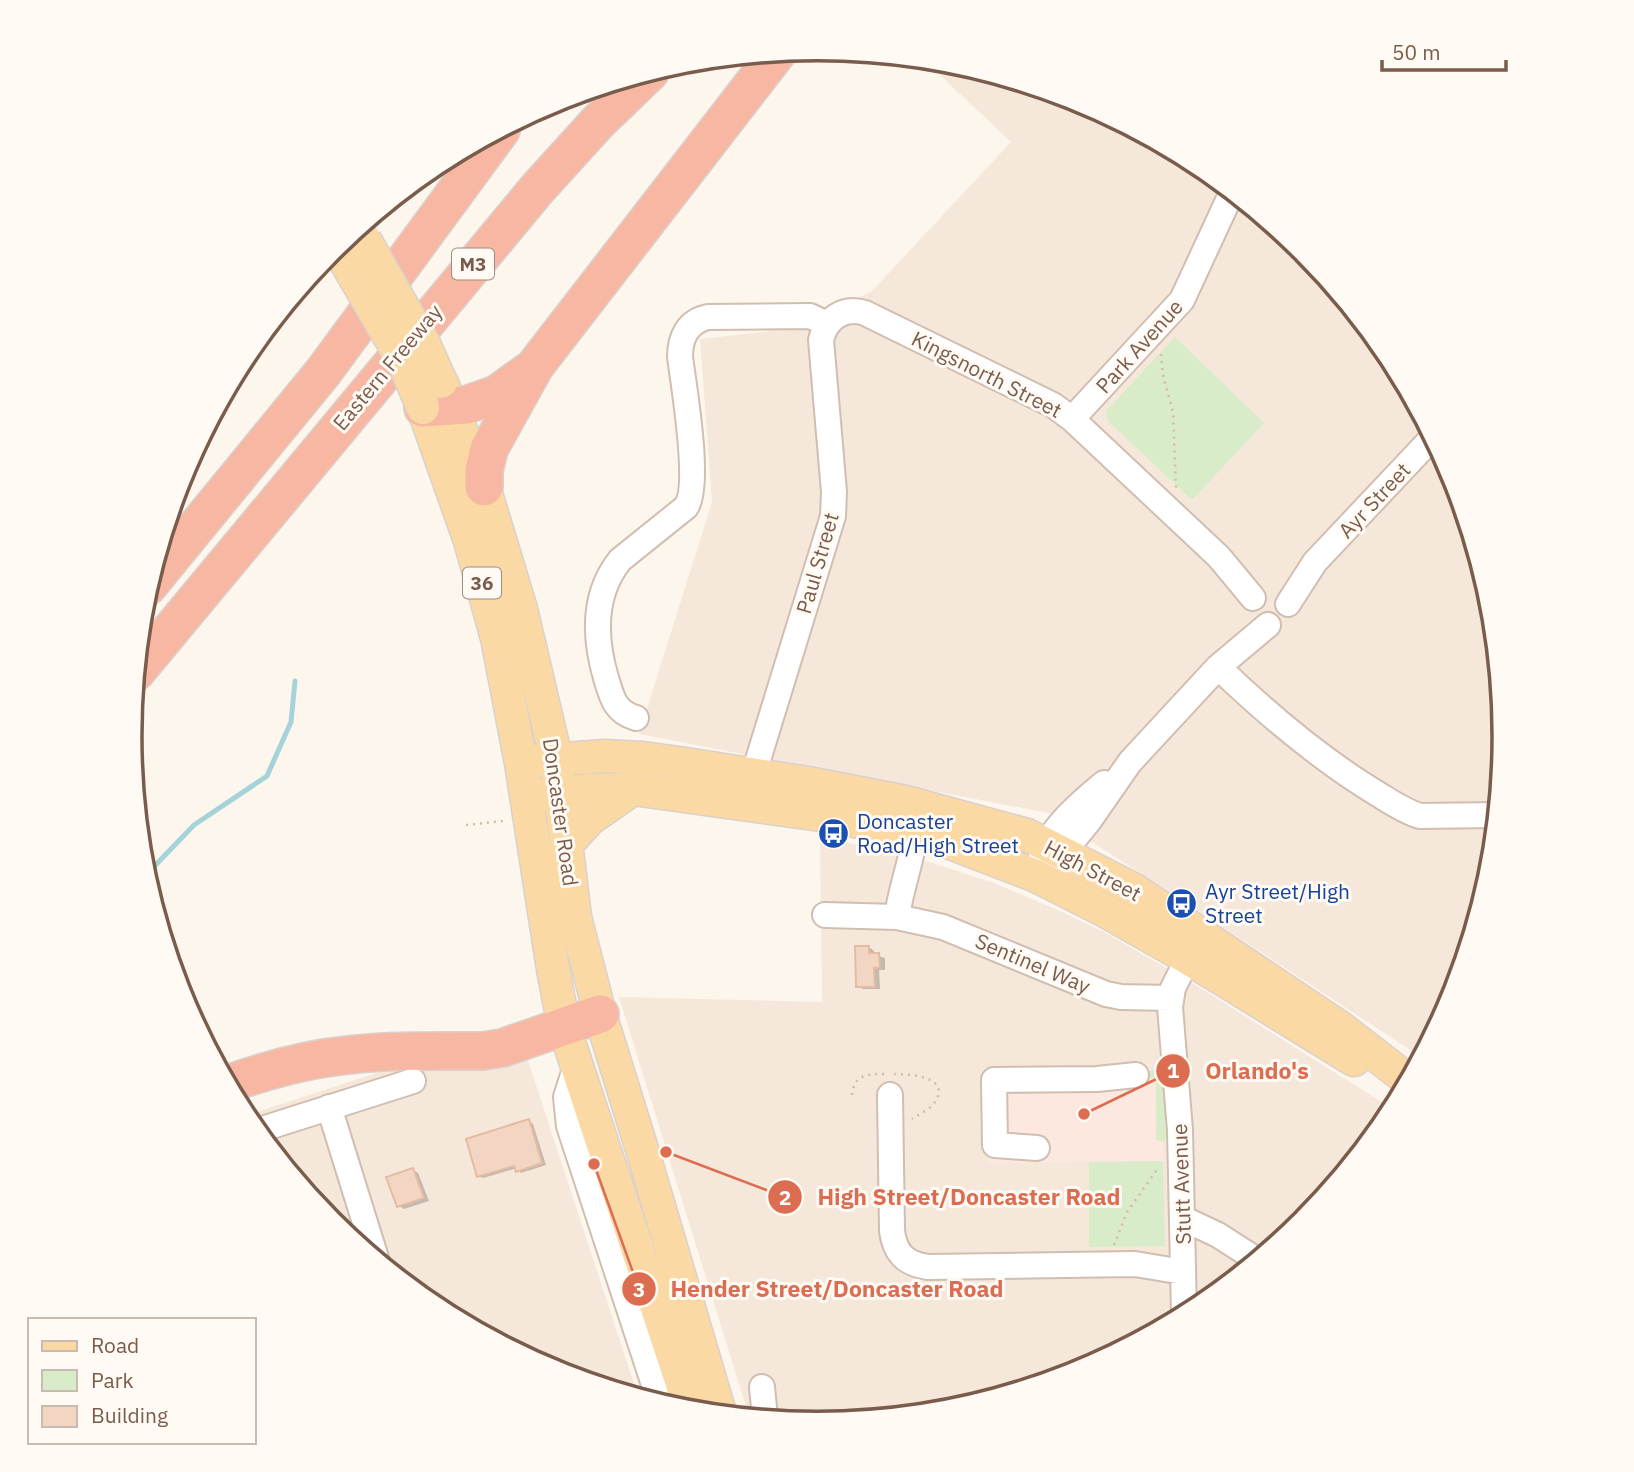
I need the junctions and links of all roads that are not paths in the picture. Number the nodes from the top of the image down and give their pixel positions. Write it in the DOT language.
graph roads {
  1 [pos="768,63"];
  2 [pos="635,86"];
  3 [pos="488,148"];
  4 [pos="1228,201"];
  5 [pos="353,247"];
  6 [pos="830,321"];
  7 [pos="536,366"];
  8 [pos="439,399"];
  9 [pos="1072,419"];
  10 [pos="1425,445"];
  11 [pos="484,488"];
  12 [pos="164,567"];
  13 [pos="1267,603"];
  14 [pos="147,659"];
  15 [pos="1218,667"];
  16 [pos="545,710"];
  17 [pos="636,718"];
  18 [pos="605,756"];
  19 [pos="556,758"];
  20 [pos="520,762"];
  21 [pos="633,789"];
  22 [pos="750,789"];
  23 [pos="561,794"];
  24 [pos="526,798"];
  25 [pos="906,802"];
  26 [pos="1487,815"];
  27 [pos="916,832"];
  28 [pos="566,845"];
  29 [pos="1054,848"];
  30 [pos="1036,876"];
  31 [pos="825,915"];
  32 [pos="897,917"];
  33 [pos="1195,946"];
  34 [pos="1170,998"];
  35 [pos="600,1014"];
  36 [pos="564,1027"];
  37 [pos="577,1063"];
  38 [pos="1136,1075"];
  39 [pos="1398,1079"];
  40 [pos="238,1081"];
  41 [pos="413,1081"];
  42 [pos="622,1083"];
  43 [pos="890,1096"];
  44 [pos="329,1107"];
  45 [pos="268,1127"];
  46 [pos="1037,1148"];
  47 [pos="624,1203"];
  48 [pos="1182,1218"];
  49 [pos="371,1242"];
  50 [pos="1248,1255"];
  51 [pos="1183,1263"];
  52 [pos="1184,1302"];
  53 [pos="762,1387"];
  54 [pos="656,1391"];
  55 [pos="687,1398"];
  56 [pos="717,1403"];
  57 [pos="764,1408"];
  1 -- 7 [label="highway"];
  2 -- 14 [label="highway, Eastern Freeway / M3"];
  3 -- 12 [label="highway, M3"];
  4 -- 9 [label="street, Park Avenue"];
  5 -- 8 [label="main road, Doncaster Road / 36, bridge"];
  6 -- 9 [label="street, Kingsnorth Street"];
  6 -- 17 [label="street, Kingsnorth Street"];
  6 -- 22 [label="street, Paul Street"];
  7 -- 8 [label="highway"];
  7 -- 11 [label="highway"];
  8 -- 11 [label="main road, Doncaster Road / 36"];
  8 -- 20 [label="main road, Doncaster Road / 36"];
  9 -- 13 [label="street, Kingsnorth Street"];
  10 -- 13 [label="street, Ayr Street"];
  11 -- 16 [label="main road, Doncaster Road / 36"];
  13 -- 15 [label="street, Ayr Street"];
  15 -- 26 [label="street"];
  15 -- 29 [label="street, Ayr Street"];
  16 -- 18 [label="main road"];
  16 -- 19 [label="main road, Doncaster Road / 36"];
  18 -- 19 [label="main road, High Street"];
  18 -- 22 [label="main road, High Street"];
  19 -- 20 [label="main road, High Street"];
  19 -- 23 [label="main road, Doncaster Road / 36"];
  20 -- 24 [label="main road, Doncaster Road / 36"];
  21 -- 22 [label="main road, High Street"];
  21 -- 23 [label="main road, High Street"];
  21 -- 28 [label="main road"];
  22 -- 25 [label="main road, High Street"];
  22 -- 27 [label="main road, High Street"];
  23 -- 24 [label="main road, High Street"];
  23 -- 28 [label="main road, Doncaster Road / 36"];
  24 -- 36 [label="main road, Doncaster Road / 36"];
  25 -- 27 [label="street"];
  25 -- 29 [label="main road, High Street"];
  27 -- 30 [label="main road, High Street"];
  27 -- 32 [label="street"];
  28 -- 35 [label="main road, Doncaster Road / 36"];
  29 -- 30 [label="street, Ayr Street"];
  29 -- 33 [label="main road, High Street"];
  30 -- 33 [label="main road, High Street"];
  31 -- 32 [label="street, Sentinel Way"];
  32 -- 34 [label="street, Sentinel Way"];
  33 -- 34 [label="street, Stutt Avenue"];
  33 -- 39 [label="main road, High Street"];
  34 -- 48 [label="street, Stutt Avenue"];
  35 -- 36 [label="highway"];
  35 -- 42 [label="main road, Doncaster Road / 36"];
  36 -- 37 [label="main road, Doncaster Road / 36"];
  36 -- 40 [label="highway"];
  37 -- 47 [label="main road, Doncaster Road / 36"];
  37 -- 54 [label="street"];
  38 -- 46 [label="street"];
  41 -- 44 [label="street"];
  42 -- 47 [label="main road"];
  42 -- 56 [label="main road, Doncaster Road / 36"];
  43 -- 51 [label="street"];
  44 -- 45 [label="street"];
  44 -- 49 [label="street"];
  47 -- 55 [label="main road, Doncaster Road / 36"];
  48 -- 50 [label="street"];
  48 -- 51 [label="street, Stutt Avenue"];
  51 -- 52 [label="street, Stutt Avenue"];
  53 -- 57 [label="street"];
}
